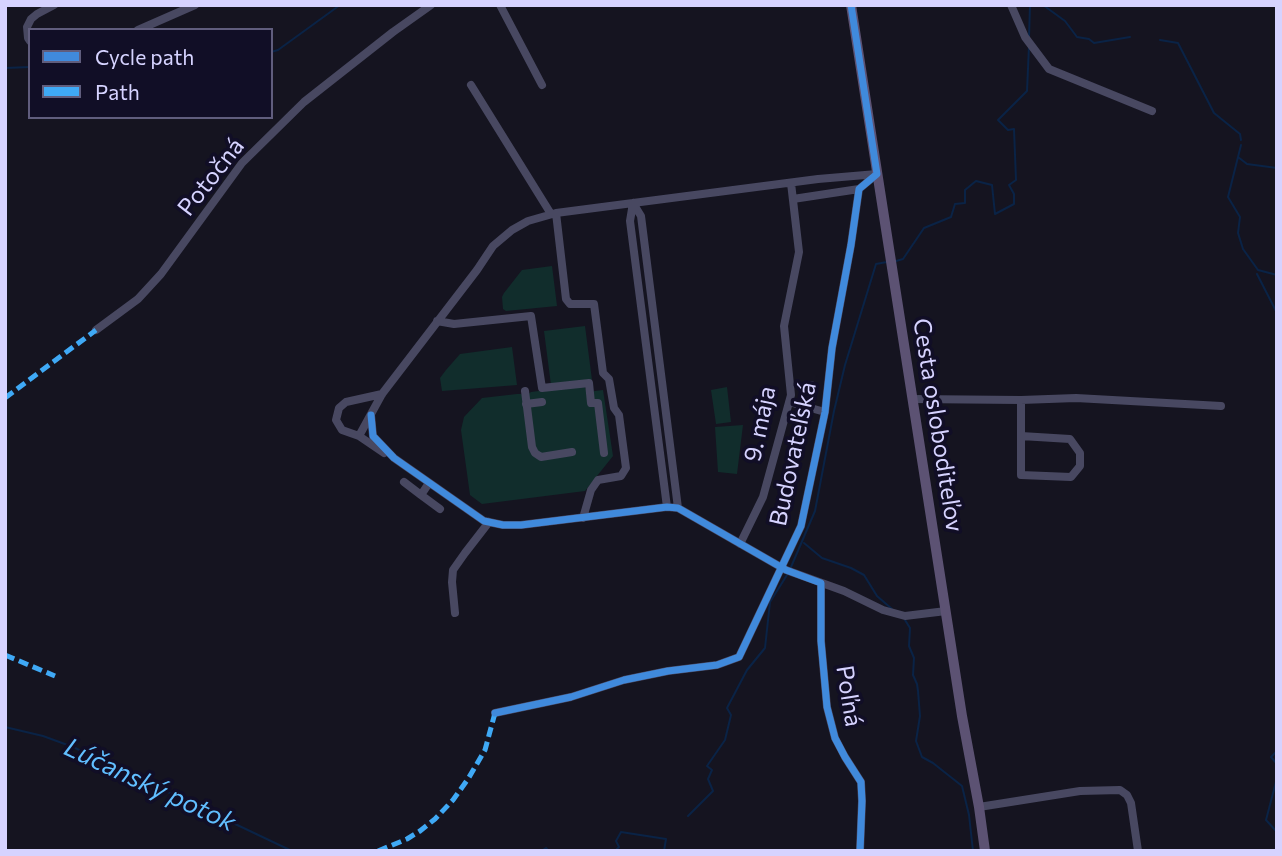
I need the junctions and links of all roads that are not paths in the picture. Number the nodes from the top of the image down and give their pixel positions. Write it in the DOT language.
graph roads {
  1 [pos="54,5"];
  2 [pos="195,5"];
  3 [pos="431,5"];
  4 [pos="499,5"];
  5 [pos="851,5"];
  6 [pos="1011,5"];
  7 [pos="143,28"];
  8 [pos="28,33"];
  9 [pos="471,85"];
  10 [pos="542,85"];
  11 [pos="1152,111"];
  12 [pos="877,174"];
  13 [pos="791,183"];
  14 [pos="859,189"];
  15 [pos="793,199"];
  16 [pos="633,204"];
  17 [pos="553,213"];
  18 [pos="437,321"];
  19 [pos="96,330"];
  20 [pos="811,385"];
  21 [pos="542,388"];
  22 [pos="383,394"];
  23 [pos="912,399"];
  24 [pos="1021,400"];
  25 [pos="542,402"];
  26 [pos="789,402"];
  27 [pos="527,404"];
  28 [pos="1221,406"];
  29 [pos="810,408"];
  30 [pos="825,412"];
  31 [pos="372,415"];
  32 [pos="359,436"];
  33 [pos="1021,436"];
  34 [pos="572,452"];
  35 [pos="604,453"];
  36 [pos="394,458"];
  37 [pos="404,482"];
  38 [pos="429,482"];
  39 [pos="421,495"];
  40 [pos="667,507"];
  41 [pos="678,508"];
  42 [pos="440,509"];
  43 [pos="583,519"];
  44 [pos="489,522"];
  45 [pos="740,544"];
  46 [pos="787,571"];
  47 [pos="821,583"];
  48 [pos="946,611"];
  49 [pos="455,613"];
  50 [pos="495,713"];
  51 [pos="979,807"];
  52 [pos="860,851"];
  53 [pos="985,851"];
  54 [pos="1138,851"];
  1 -- 8 [label="street"];
  2 -- 7 [label="street"];
  3 -- 19 [label="street, Potočná"];
  4 -- 10 [label="street"];
  5 -- 12 [label="main road, Cesta osloboditeľov"];
  6 -- 11 [label="street"];
  9 -- 17 [label="street"];
  12 -- 13 [label="street"];
  12 -- 14 [label="street"];
  12 -- 23 [label="main road, Cesta osloboditeľov"];
  13 -- 15 [label="street, 9. mája"];
  13 -- 16 [label="street"];
  14 -- 15 [label="street"];
  14 -- 30 [label="street, Budovateľská"];
  15 -- 26 [label="street, 9. mája"];
  16 -- 17 [label="street"];
  16 -- 40 [label="street"];
  16 -- 41 [label="street"];
  17 -- 18 [label="street"];
  17 -- 43 [label="street"];
  18 -- 21 [label="street"];
  18 -- 22 [label="street"];
  20 -- 29 [label="street"];
  21 -- 27 [label="street"];
  21 -- 35 [label="street"];
  22 -- 31 [label="street"];
  22 -- 32 [label="street"];
  23 -- 24 [label="street"];
  23 -- 48 [label="main road, Cesta osloboditeľov"];
  24 -- 28 [label="street"];
  24 -- 33 [label="street"];
  25 -- 27 [label="street"];
  26 -- 29 [label="street"];
  26 -- 45 [label="street, 9. mája"];
  27 -- 34 [label="street"];
  29 -- 30 [label="street"];
  30 -- 46 [label="street, Budovateľská"];
  31 -- 32 [label="street"];
  31 -- 36 [label="street"];
  32 -- 36 [label="street"];
  33 -- 33 [label="street"];
  36 -- 38 [label="street"];
  37 -- 39 [label="street"];
  38 -- 39 [label="street"];
  38 -- 44 [label="street"];
  39 -- 42 [label="street"];
  40 -- 41 [label="street"];
  40 -- 43 [label="street"];
  41 -- 45 [label="street"];
  43 -- 44 [label="street"];
  44 -- 49 [label="street"];
  45 -- 46 [label="street"];
  46 -- 47 [label="street"];
  46 -- 50 [label="street, Budovateľská"];
  47 -- 48 [label="street"];
  47 -- 52 [label="street, Poľná"];
  48 -- 51 [label="main road, Cesta osloboditeľov"];
  51 -- 53 [label="main road, Cesta osloboditeľov"];
  51 -- 54 [label="street"];
}
